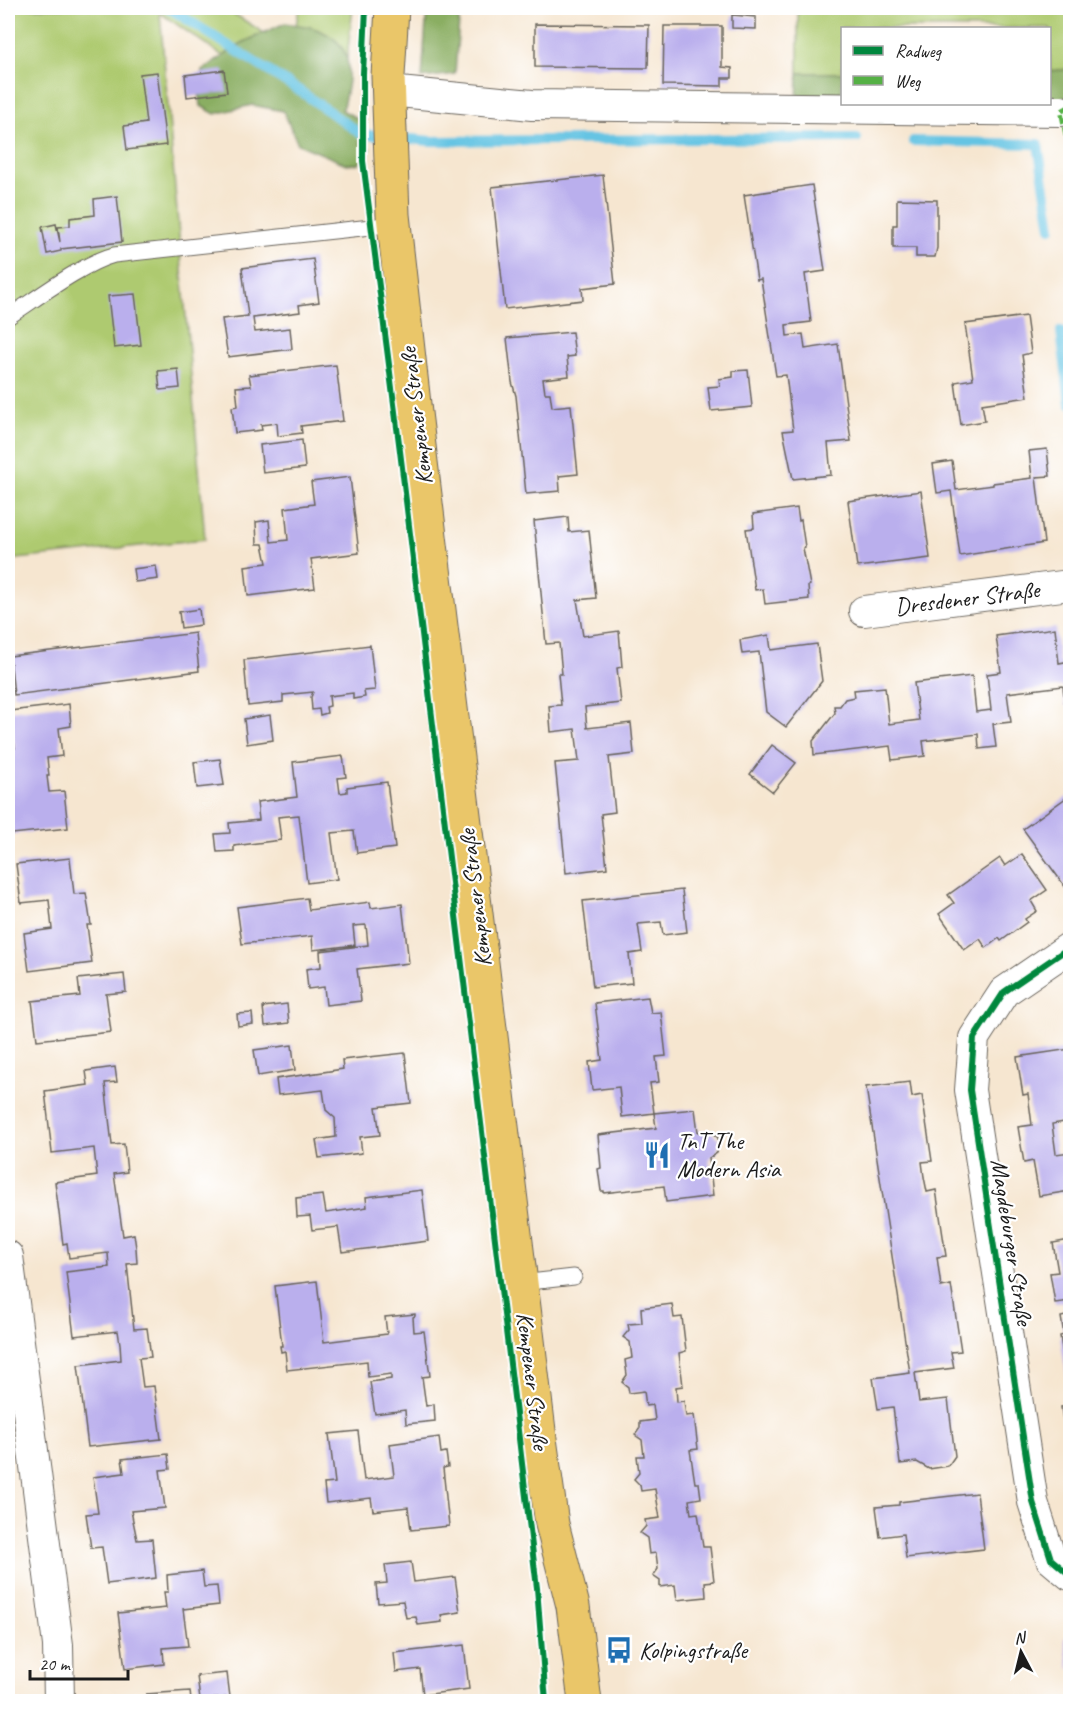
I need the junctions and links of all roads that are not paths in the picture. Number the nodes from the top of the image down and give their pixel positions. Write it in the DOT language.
graph roads {
  1 [pos="392,8"];
  2 [pos="388,83"];
  3 [pos="1061,111"];
  4 [pos="394,223"];
  5 [pos="8,318"];
  6 [pos="1071,585"];
  7 [pos="864,611"];
  8 [pos="1071,946"];
  9 [pos="8,1256"];
  10 [pos="574,1277"];
  11 [pos="521,1283"];
  12 [pos="1071,1575"];
  13 [pos="59,1701"];
  14 [pos="585,1701"];
  1 -- 2 [label="main road, Kempener Straße"];
  2 -- 3 [label="street"];
  2 -- 4 [label="main road, Kempener Straße"];
  4 -- 5 [label="lane"];
  4 -- 11 [label="main road, Kempener Straße"];
  6 -- 7 [label="street, Dresdener Straße"];
  8 -- 12 [label="street, Magdeburger Straße"];
  9 -- 13 [label="street"];
  10 -- 11 [label="lane"];
  11 -- 14 [label="main road, Kempener Straße"];
}
